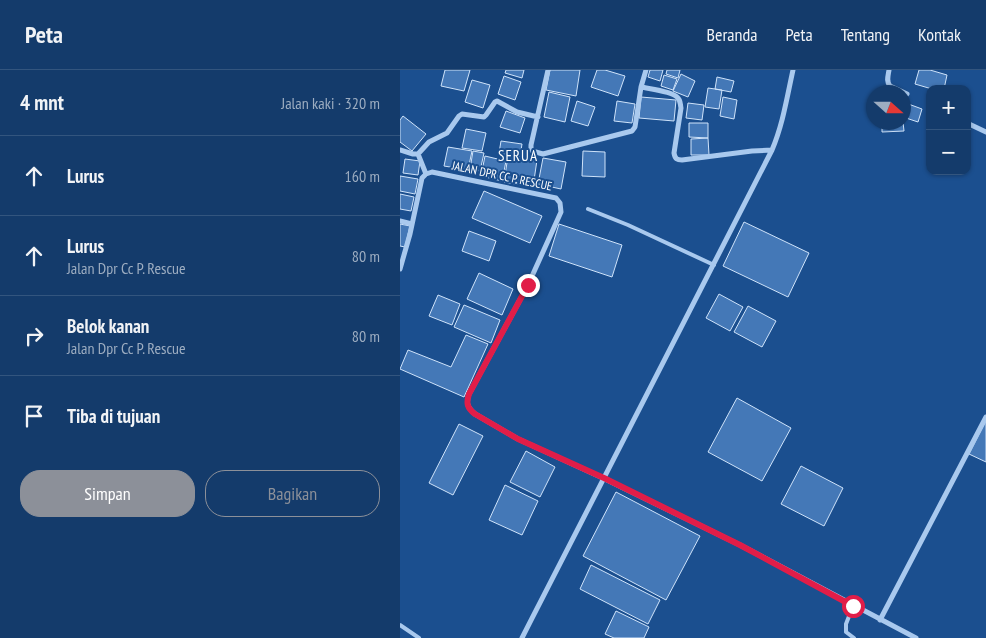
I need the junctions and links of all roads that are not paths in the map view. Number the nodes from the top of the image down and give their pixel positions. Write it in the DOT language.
graph roads {
  1 [pos="548,70"];
  2 [pos="646,70"];
  3 [pos="794,70"];
  4 [pos="889,70"];
  5 [pos="889,85"];
  6 [pos="641,87"];
  7 [pos="538,117"];
  8 [pos="971,125"];
  9 [pos="986,132"];
  10 [pos="400,150"];
  11 [pos="772,150"];
  12 [pos="418,154"];
  13 [pos="426,174"];
  14 [pos="588,209"];
  15 [pos="400,221"];
  16 [pos="412,224"];
  17 [pos="714,265"];
  18 [pos="400,269"];
  19 [pos="986,417"];
  20 [pos="604,478"];
  21 [pos="853,606"];
  22 [pos="880,620"];
  23 [pos="400,625"];
  24 [pos="419,638"];
  25 [pos="522,638"];
  26 [pos="854,638"];
  27 [pos="916,638"];
  1 -- 7 [label="street"];
  2 -- 6 [label="street"];
  3 -- 11 [label="street"];
  4 -- 5 [label="street"];
  6 -- 7 [label="street"];
  6 -- 11 [label="street"];
  7 -- 12 [label="street"];
  8 -- 9 [label="street"];
  10 -- 12 [label="street"];
  11 -- 17 [label="street"];
  12 -- 13 [label="street"];
  13 -- 16 [label="street"];
  13 -- 20 [label="street, JALAN DPR CC P. RESCUE"];
  14 -- 17 [label="lane"];
  15 -- 16 [label="street"];
  16 -- 18 [label="street"];
  17 -- 20 [label="street"];
  19 -- 22 [label="street"];
  20 -- 21 [label="street"];
  20 -- 25 [label="street"];
  21 -- 22 [label="street"];
  21 -- 26 [label="lane"];
  22 -- 27 [label="street"];
  23 -- 24 [label="lane"];
}
